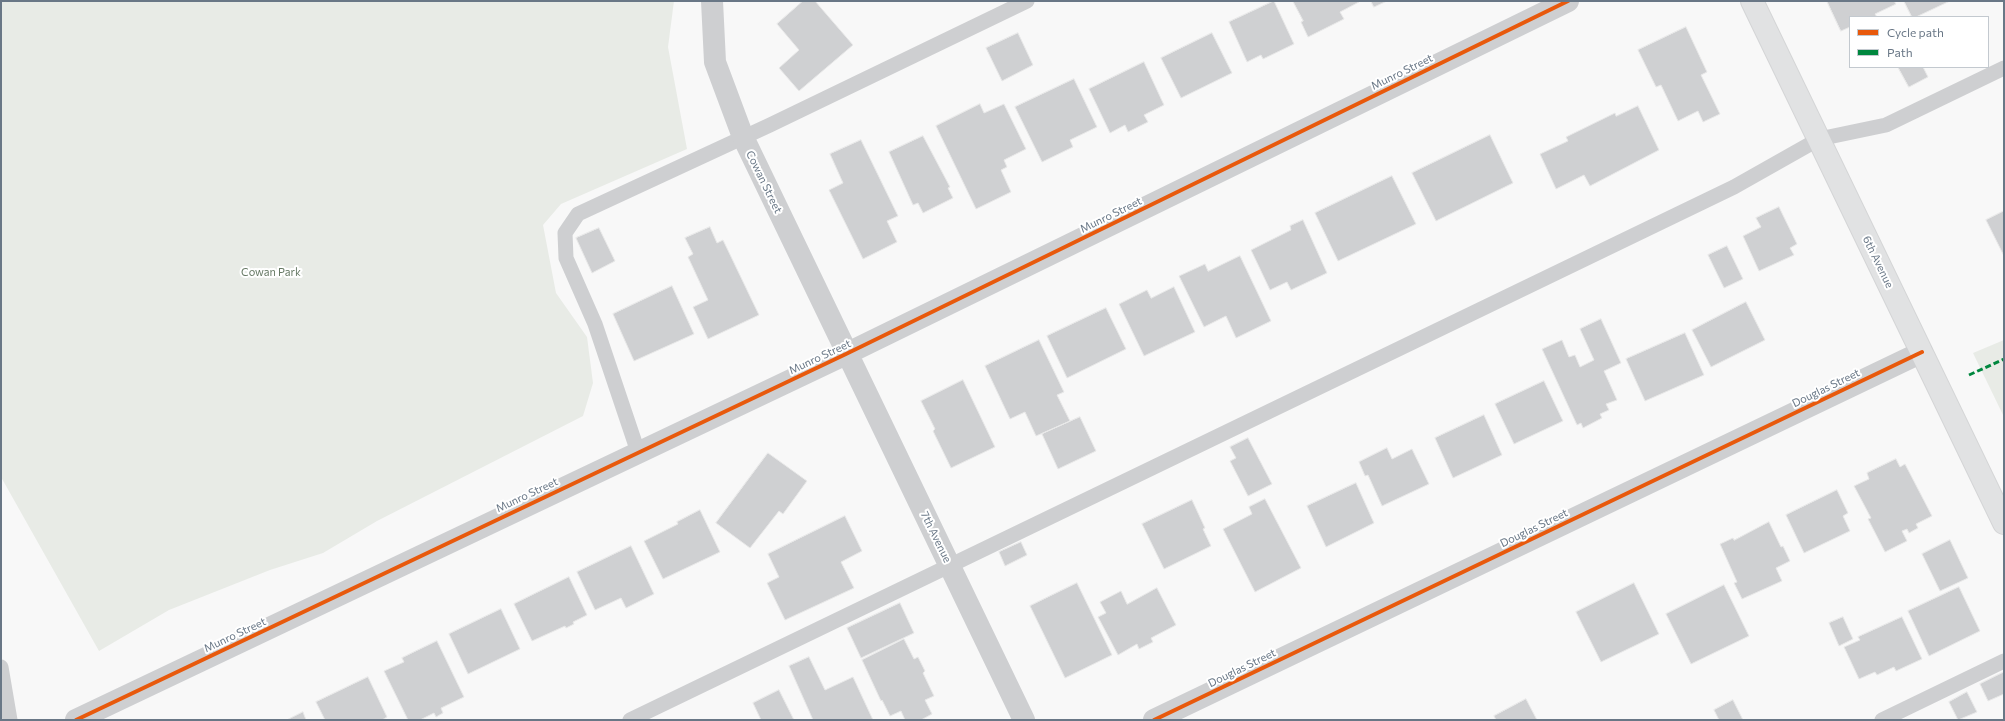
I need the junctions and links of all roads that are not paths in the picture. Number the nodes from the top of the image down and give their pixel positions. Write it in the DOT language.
graph roads {
  1 [pos="712,1"];
  2 [pos="1027,1"];
  3 [pos="1568,1"];
  4 [pos="1752,1"];
  5 [pos="2004,68"];
  6 [pos="743,138"];
  7 [pos="1819,139"];
  8 [pos="1922,352"];
  9 [pos="846,354"];
  10 [pos="638,452"];
  11 [pos="2004,523"];
  12 [pos="950,567"];
  13 [pos="2004,661"];
  14 [pos="1,667"];
  15 [pos="10,720"];
  16 [pos="76,720"];
  17 [pos="630,720"];
  18 [pos="1024,720"];
  19 [pos="1154,720"];
  20 [pos="1882,720"];
  1 -- 6 [label="street, Cowan Street"];
  2 -- 6 [label="lane"];
  3 -- 9 [label="street, Munro Street"];
  4 -- 7 [label="street, 6th Avenue"];
  5 -- 7 [label="lane"];
  6 -- 9 [label="street, Cowan Street"];
  6 -- 10 [label="lane"];
  7 -- 8 [label="street, 6th Avenue"];
  7 -- 12 [label="lane"];
  8 -- 11 [label="street, 6th Avenue"];
  8 -- 19 [label="street, Douglas Street"];
  9 -- 10 [label="street, Munro Street"];
  9 -- 12 [label="street, 7th Avenue"];
  10 -- 16 [label="street, Munro Street"];
  12 -- 17 [label="lane"];
  12 -- 18 [label="street, 7th Avenue"];
  13 -- 20 [label="lane"];
  14 -- 15 [label="lane"];
}
